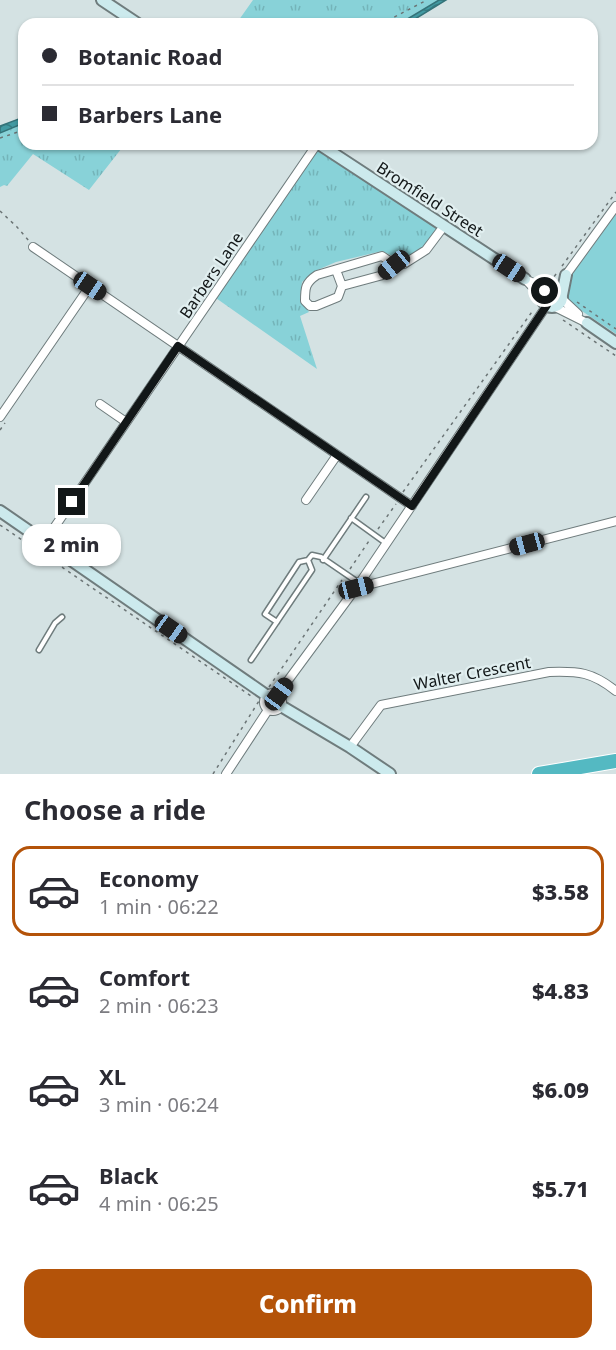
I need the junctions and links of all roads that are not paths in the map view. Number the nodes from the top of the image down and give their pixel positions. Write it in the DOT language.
graph roads {
  1 [pos="102,0"];
  2 [pos="129,18"];
  3 [pos="314,150"];
  4 [pos="327,150"];
  5 [pos="616,206"];
  6 [pos="444,226"];
  7 [pos="33,247"];
  8 [pos="394,265"];
  9 [pos="336,270"];
  10 [pos="561,275"];
  11 [pos="525,279"];
  12 [pos="90,286"];
  13 [pos="342,286"];
  14 [pos="553,297"];
  15 [pos="587,323"];
  16 [pos="616,343"];
  17 [pos="178,346"];
  18 [pos="100,404"];
  19 [pos="0,417"];
  20 [pos="126,422"];
  21 [pos="337,455"];
  22 [pos="366,497"];
  23 [pos="306,500"];
  24 [pos="412,506"];
  25 [pos="0,511"];
  26 [pos="351,518"];
  27 [pos="616,521"];
  28 [pos="45,541"];
  29 [pos="387,544"];
  30 [pos="308,560"];
  31 [pos="323,560"];
  32 [pos="358,586"];
  33 [pos="62,617"];
  34 [pos="277,622"];
  35 [pos="39,650"];
  36 [pos="251,660"];
  37 [pos="616,691"];
  38 [pos="263,693"];
  39 [pos="279,694"];
  40 [pos="281,706"];
  41 [pos="268,710"];
  42 [pos="350,747"];
  43 [pos="616,761"];
  44 [pos="226,774"];
  45 [pos="390,774"];
  46 [pos="539,774"];
  1 -- 2 [label="street"];
  3 -- 17 [label="street, Barbers Lane"];
  4 -- 6 [label="street, Bromfield Street"];
  5 -- 10 [label="street"];
  6 -- 8 [label="street"];
  6 -- 11 [label="street, Bromfield Street"];
  7 -- 12 [label="street"];
  8 -- 9 [label="street"];
  8 -- 13 [label="street"];
  9 -- 13 [label="street"];
  9 -- 13 [label="street"];
  10 -- 14 [label="street"];
  11 -- 14 [label="street, Bromfield Street"];
  12 -- 17 [label="street"];
  12 -- 19 [label="street"];
  14 -- 15 [label="street, Bromfield Street"];
  14 -- 24 [label="street"];
  15 -- 16 [label="street, Bromfield Street"];
  17 -- 20 [label="street, Barbers Lane"];
  17 -- 21 [label="street"];
  18 -- 20 [label="street"];
  20 -- 28 [label="street, Barbers Lane"];
  21 -- 23 [label="street"];
  21 -- 24 [label="street"];
  22 -- 26 [label="lane"];
  24 -- 29 [label="street"];
  25 -- 28 [label="street"];
  26 -- 29 [label="lane"];
  26 -- 31 [label="lane"];
  27 -- 32 [label="street"];
  28 -- 38 [label="street"];
  29 -- 32 [label="street"];
  30 -- 31 [label="lane"];
  30 -- 34 [label="lane"];
  30 -- 34 [label="lane"];
  31 -- 32 [label="lane"];
  32 -- 39 [label="street"];
  33 -- 35 [label="lane"];
  34 -- 36 [label="lane"];
  37 -- 42 [label="street, Walter Crescent"];
  38 -- 39 [label="street"];
  38 -- 41 [label="street"];
  39 -- 40 [label="street"];
  40 -- 41 [label="street"];
  40 -- 42 [label="street"];
  41 -- 44 [label="street"];
  42 -- 45 [label="street"];
  43 -- 46 [label="highway"];
}
